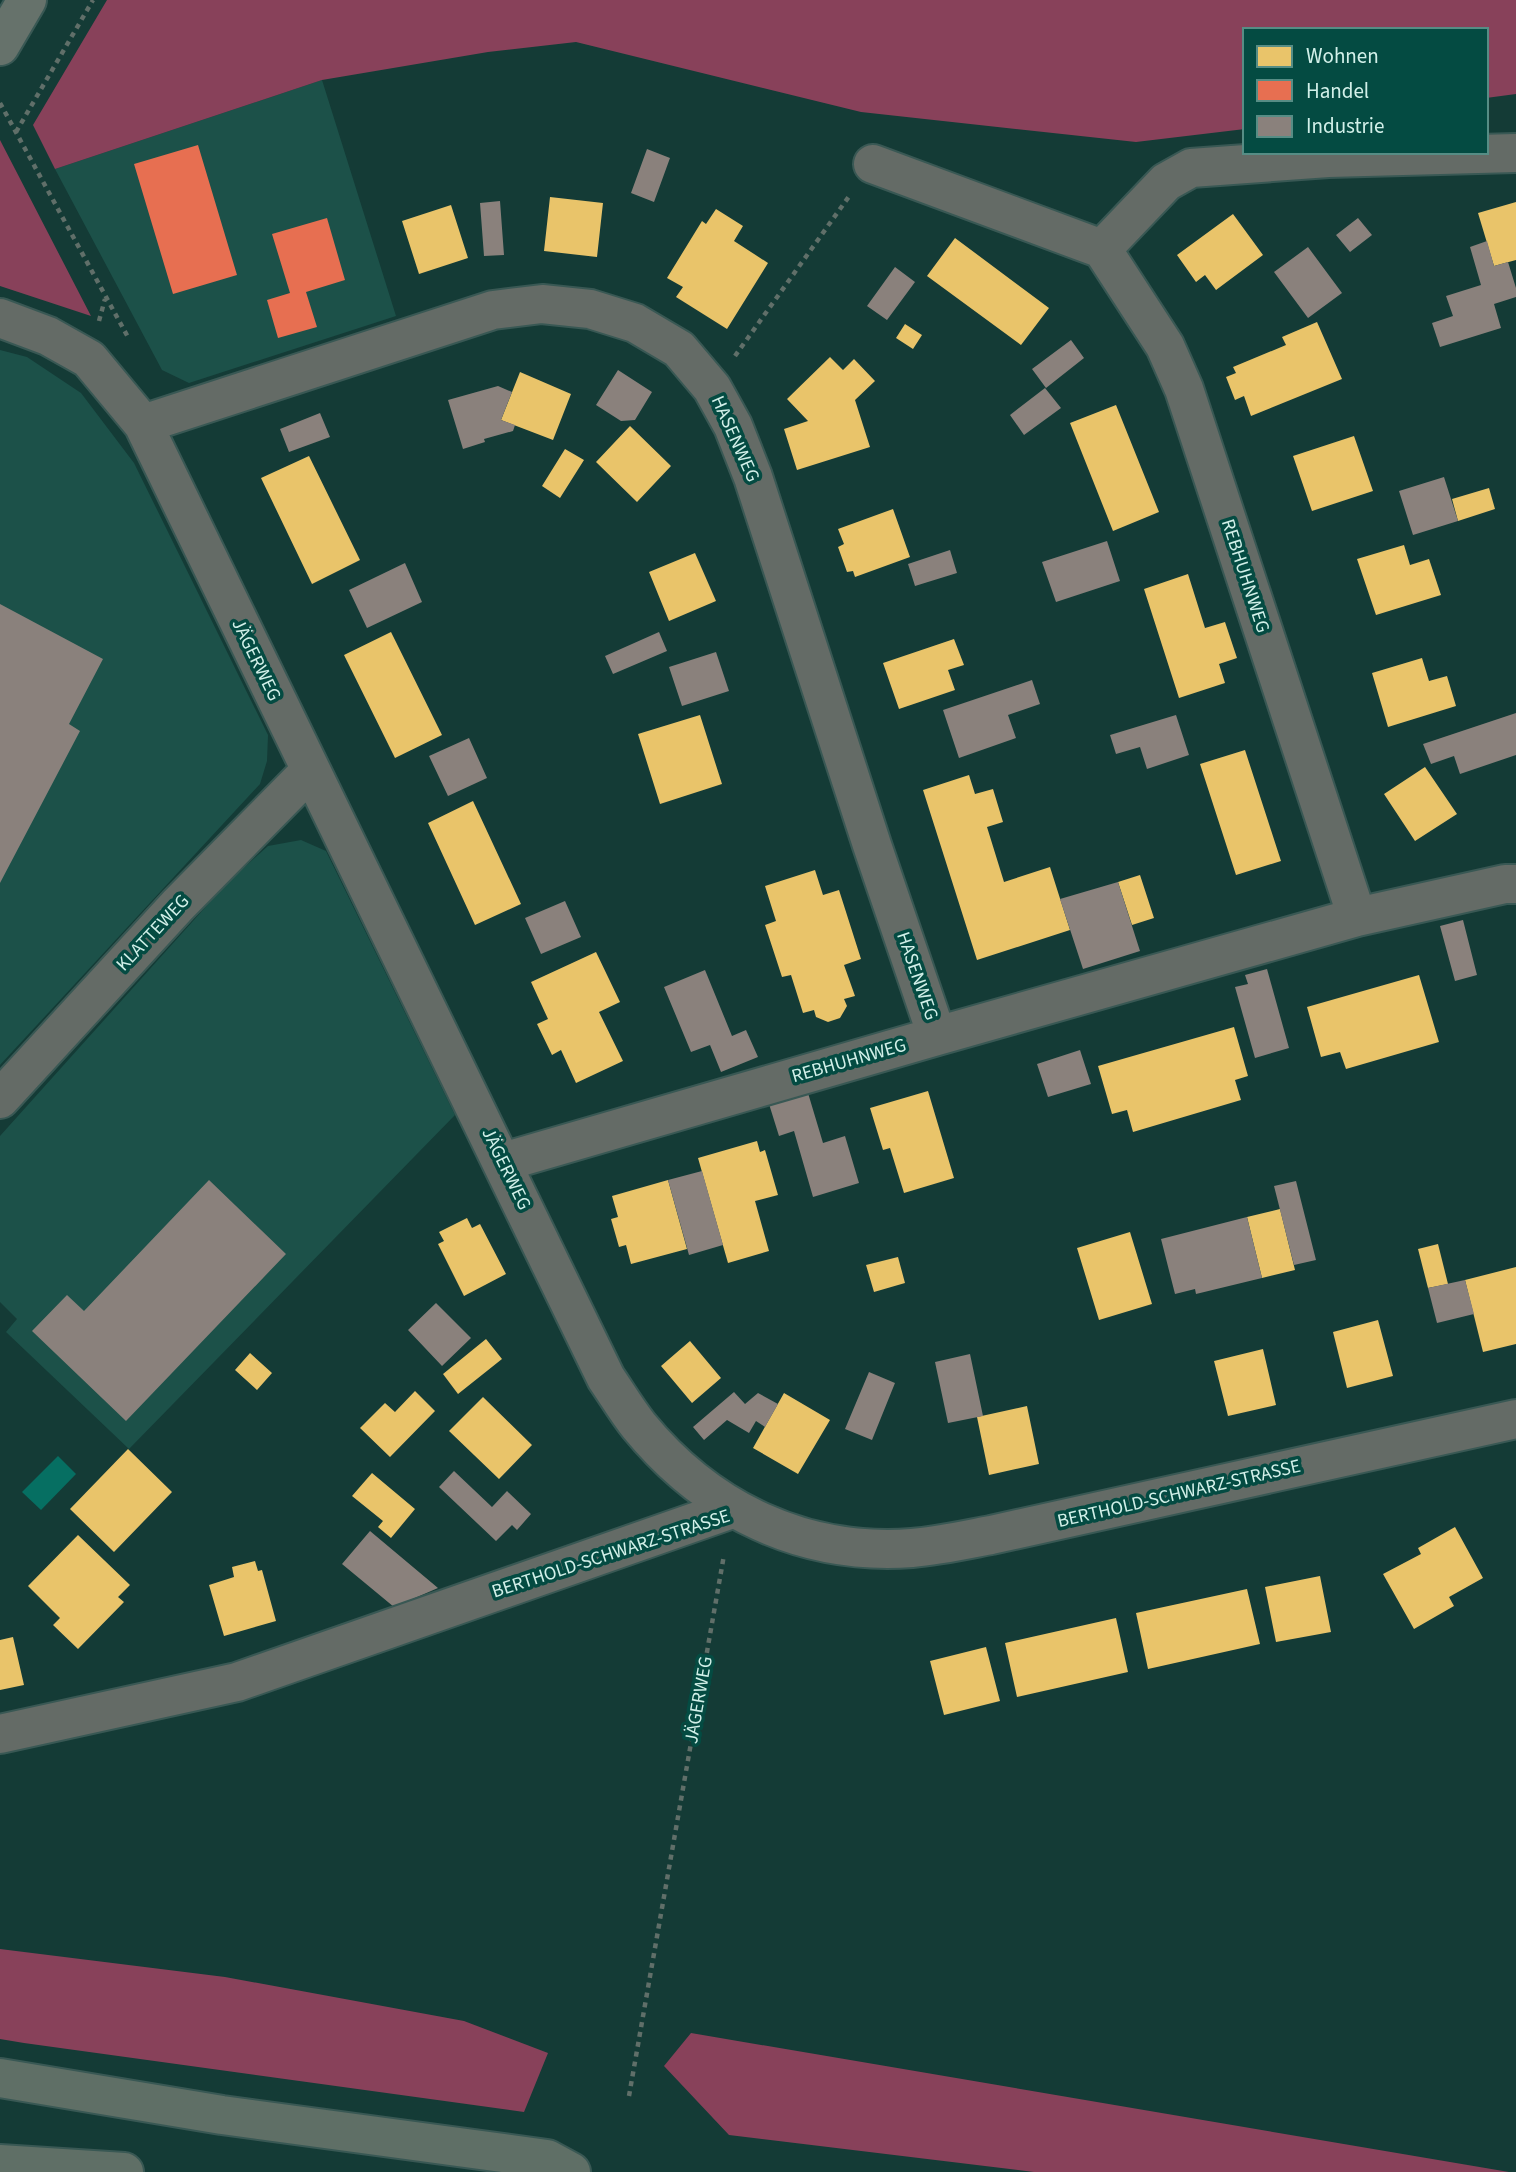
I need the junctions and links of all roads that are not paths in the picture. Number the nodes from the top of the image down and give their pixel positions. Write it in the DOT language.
graph roads {
  1 [pos="27,0"];
  2 [pos="0,46"];
  3 [pos="1516,153"];
  4 [pos="1478,154"];
  5 [pos="1488,154"];
  6 [pos="873,164"];
  7 [pos="1102,250"];
  8 [pos="0,318"];
  9 [pos="143,424"];
  10 [pos="310,771"];
  11 [pos="1516,884"];
  12 [pos="1357,917"];
  13 [pos="937,1035"];
  14 [pos="0,1099"];
  15 [pos="503,1162"];
  16 [pos="1516,1419"];
  17 [pos="732,1509"];
  18 [pos="0,1734"];
  19 [pos="0,2078"];
  20 [pos="0,2164"];
  21 [pos="124,2172"];
  22 [pos="572,2172"];
  1 -- 2 [label="main road"];
  3 -- 5 [label="street"];
  4 -- 7 [label="street"];
  6 -- 7 [label="street"];
  7 -- 12 [label="street, REBHUHNWEG"];
  8 -- 9 [label="street, JÄGERWEG"];
  9 -- 10 [label="street, JÄGERWEG"];
  9 -- 13 [label="street, HASENWEG"];
  10 -- 14 [label="street, KLATTEWEG"];
  10 -- 15 [label="street, JÄGERWEG"];
  11 -- 12 [label="street, REBHUHNWEG"];
  12 -- 13 [label="street, REBHUHNWEG"];
  13 -- 15 [label="street, REBHUHNWEG"];
  15 -- 17 [label="street, JÄGERWEG"];
  16 -- 17 [label="street, BERTHOLD-SCHWARZ-STRASSE"];
  17 -- 18 [label="street, BERTHOLD-SCHWARZ-STRASSE"];
  19 -- 22 [label="highway"];
  20 -- 21 [label="highway"];
}
